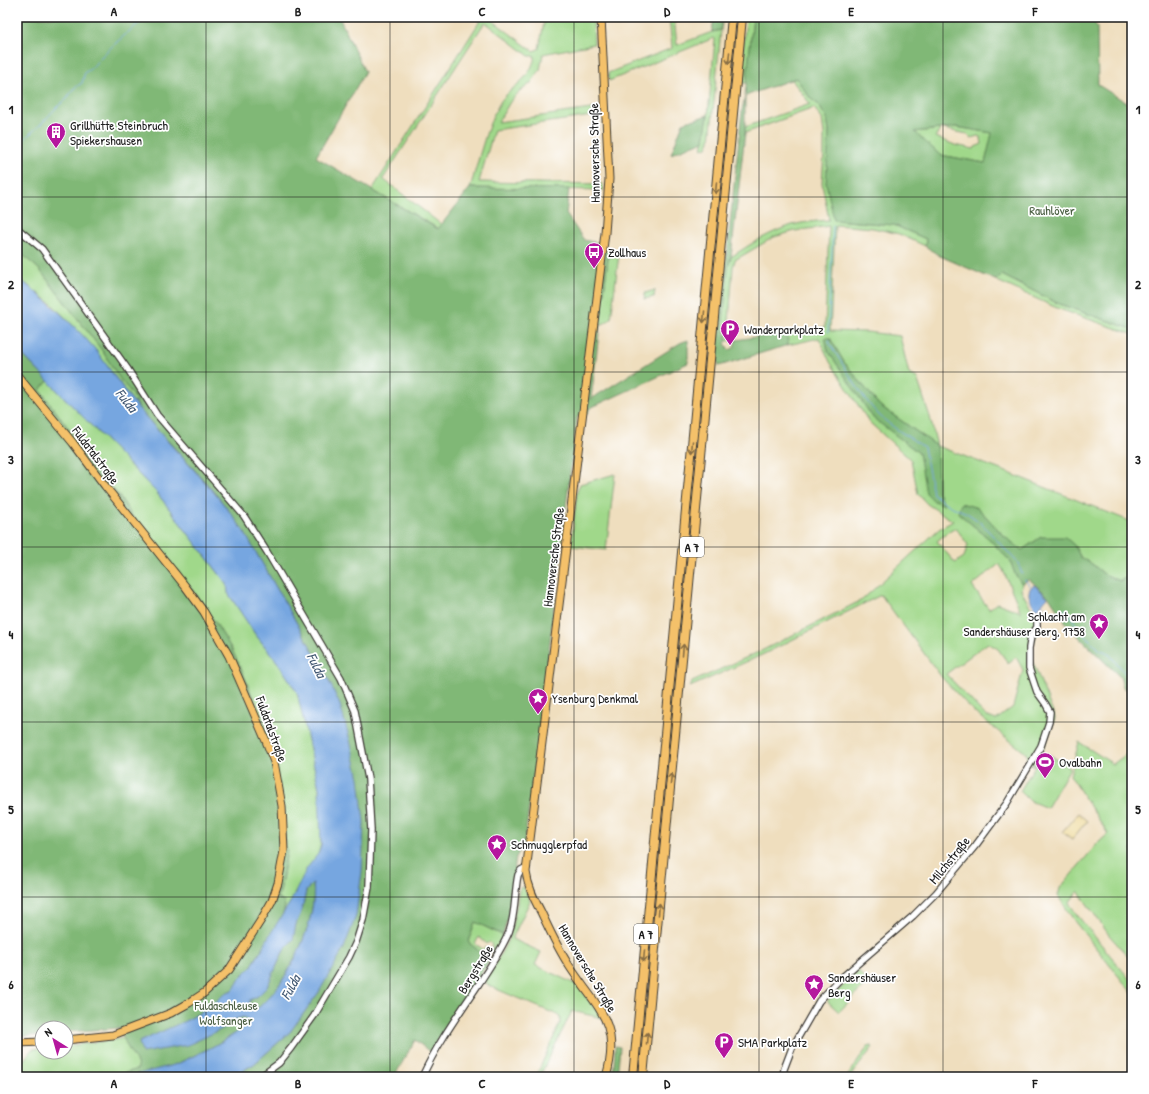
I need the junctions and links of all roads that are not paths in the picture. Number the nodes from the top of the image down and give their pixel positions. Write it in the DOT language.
graph roads {
  1 [pos="601,17"];
  2 [pos="732,17"];
  3 [pos="742,17"];
  4 [pos="17,228"];
  5 [pos="17,375"];
  6 [pos="1037,624"];
  7 [pos="526,867"];
  8 [pos="74,1039"];
  9 [pos="34,1042"];
  10 [pos="17,1043"];
  11 [pos="260,1077"];
  12 [pos="422,1077"];
  13 [pos="606,1077"];
  14 [pos="633,1077"];
  15 [pos="643,1077"];
  16 [pos="782,1077"];
  1 -- 7 [label="main road, Hannoversche Straße"];
  2 -- 14 [label="highway, A 7, one-way"];
  15 -- 3 [label="highway, A 7, one-way"];
  4 -- 11 [label="street"];
  5 -- 8 [label="main road, Fuldatalstraße"];
  6 -- 16 [label="street, Milchstraße"];
  7 -- 12 [label="street, Bergstraße"];
  7 -- 13 [label="main road, Hannoversche Straße"];
  9 -- 10 [label="main road"];
}
